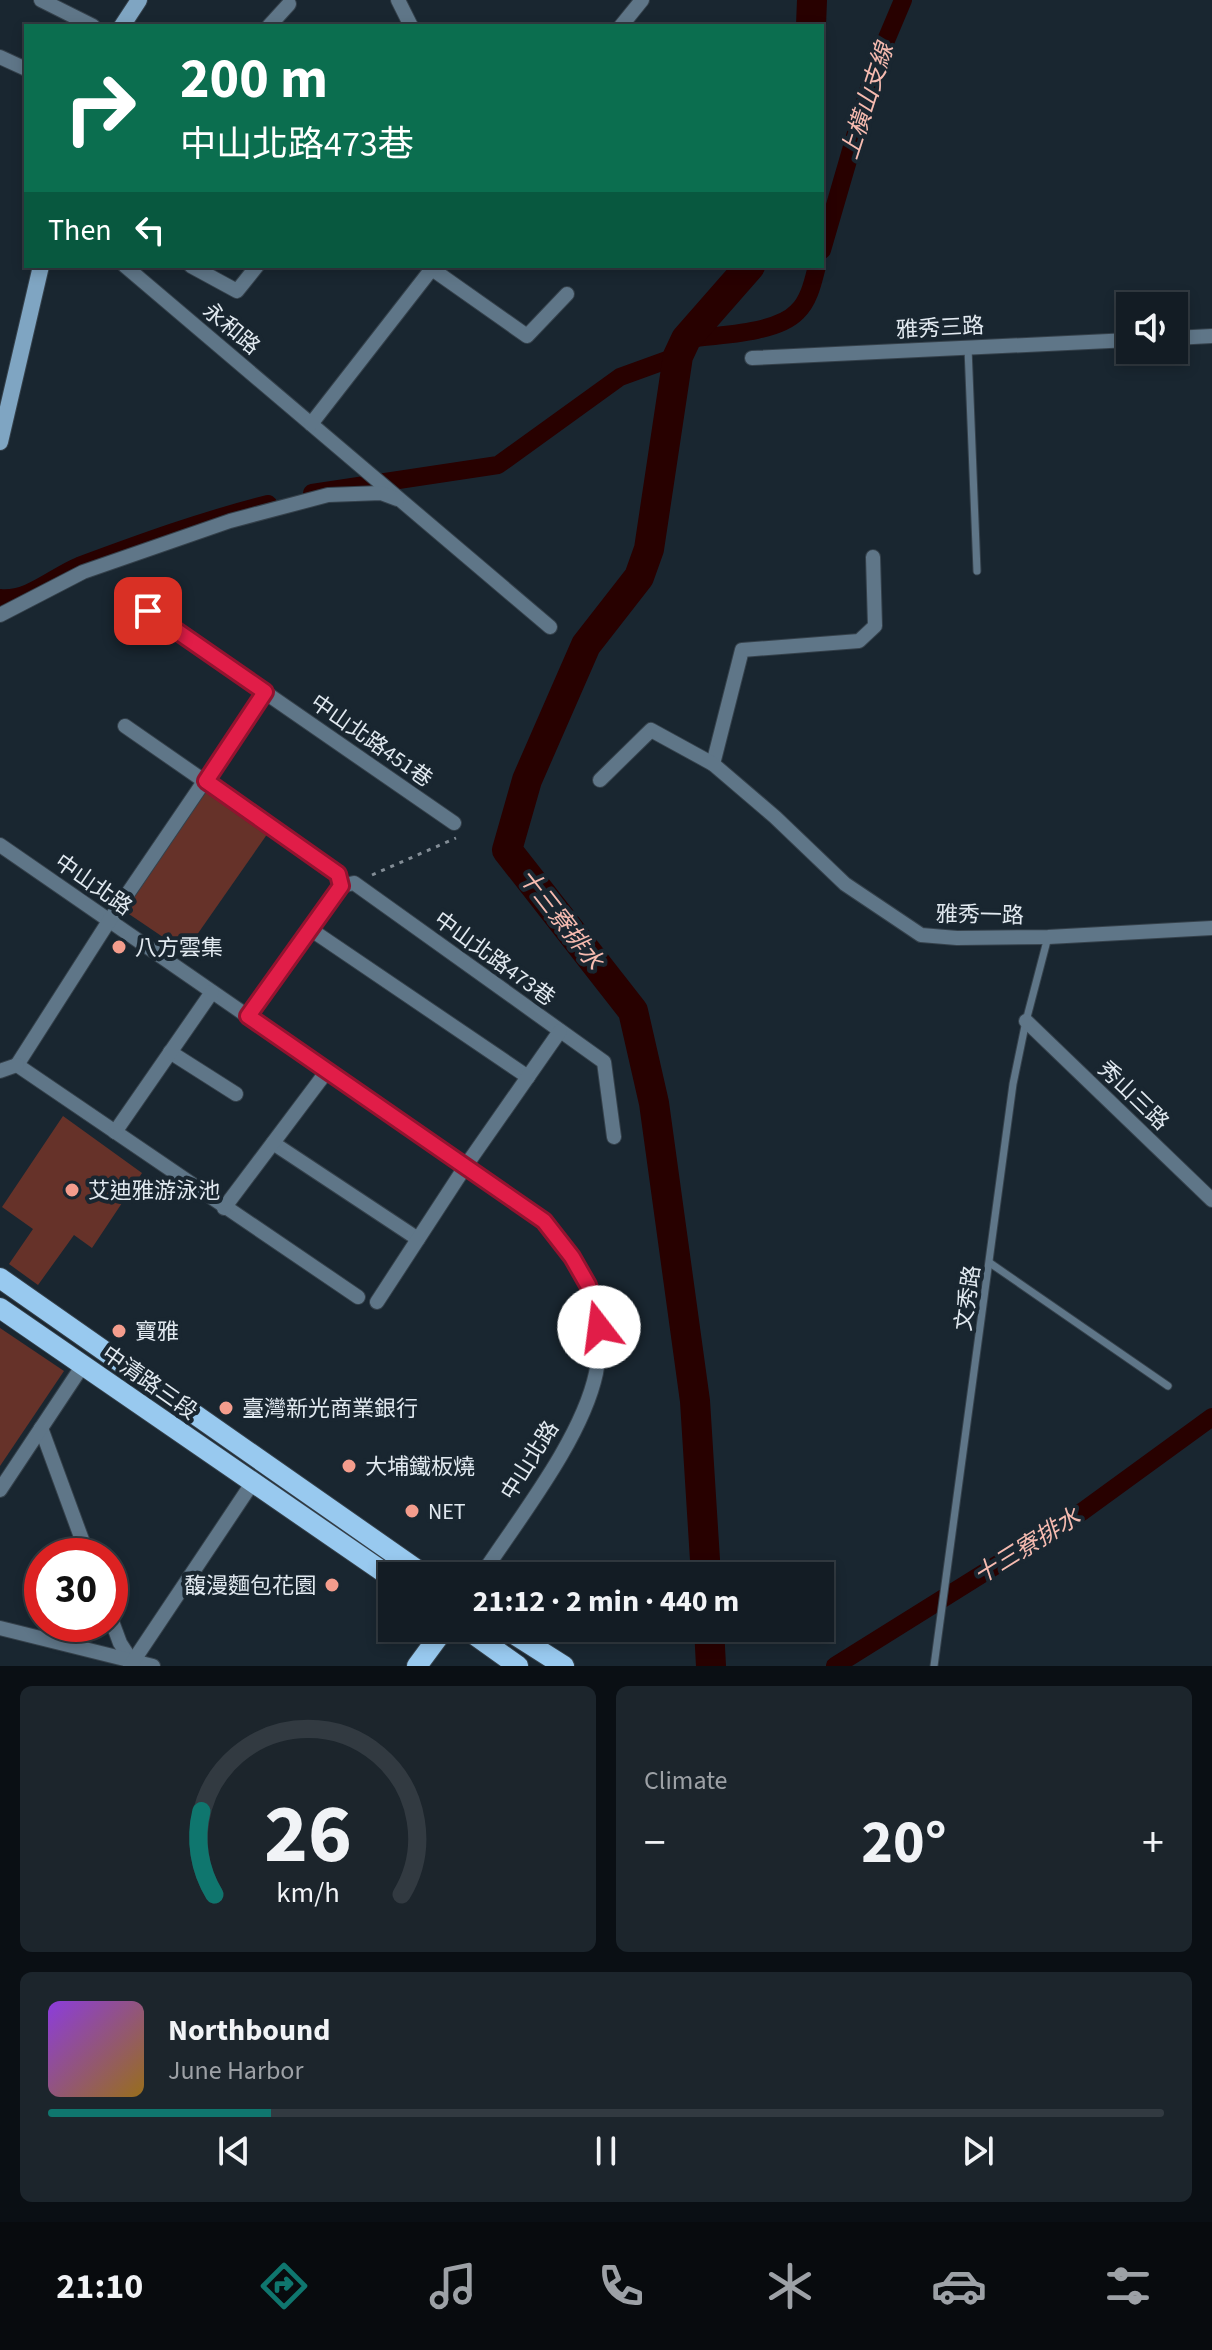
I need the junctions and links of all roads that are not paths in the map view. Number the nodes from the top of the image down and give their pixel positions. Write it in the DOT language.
graph roads {
  1 [pos="139,0"];
  2 [pos="398,0"];
  3 [pos="642,0"];
  4 [pos="48,1"];
  5 [pos="289,4"];
  6 [pos="89,24"];
  7 [pos="123,24"];
  8 [pos="271,24"];
  9 [pos="410,24"];
  10 [pos="623,24"];
  11 [pos="0,57"];
  12 [pos="24,68"];
  13 [pos="41,268"];
  14 [pos="127,268"];
  15 [pos="195,268"];
  16 [pos="255,268"];
  17 [pos="433,268"];
  18 [pos="567,294"];
  19 [pos="1212,336"];
  20 [pos="1188,337"];
  21 [pos="1116,341"];
  22 [pos="968,348"];
  23 [pos="752,358"];
  24 [pos="311,424"];
  25 [pos="0,442"];
  26 [pos="401,500"];
  27 [pos="873,557"];
  28 [pos="977,571"];
  29 [pos="124,595"];
  30 [pos="0,615"];
  31 [pos="550,627"];
  32 [pos="265,692"];
  33 [pos="125,726"];
  34 [pos="713,764"];
  35 [pos="600,780"];
  36 [pos="206,781"];
  37 [pos="454,823"];
  38 [pos="0,845"];
  39 [pos="347,885"];
  40 [pos="109,921"];
  41 [pos="1212,928"];
  42 [pos="310,929"];
  43 [pos="1048,937"];
  44 [pos="212,992"];
  45 [pos="248,1016"];
  46 [pos="1026,1021"];
  47 [pos="560,1031"];
  48 [pos="170,1052"];
  49 [pos="17,1065"];
  50 [pos="0,1071"];
  51 [pos="327,1071"];
  52 [pos="528,1077"];
  53 [pos="236,1094"];
  54 [pos="115,1132"];
  55 [pos="614,1137"];
  56 [pos="273,1143"];
  57 [pos="465,1167"];
  58 [pos="1212,1200"];
  59 [pos="224,1208"];
  60 [pos="418,1239"];
  61 [pos="990,1263"];
  62 [pos="0,1278"];
  63 [pos="358,1297"];
  64 [pos="377,1302"];
  65 [pos="0,1308"];
  66 [pos="83,1365"];
  67 [pos="1168,1386"];
  68 [pos="41,1428"];
  69 [pos="253,1482"];
  70 [pos="0,1490"];
  71 [pos="81,1538"];
  72 [pos="406,1562"];
  73 [pos="490,1562"];
  74 [pos="378,1568"];
  75 [pos="0,1628"];
  76 [pos="120,1642"];
  77 [pos="435,1642"];
  78 [pos="485,1642"];
  79 [pos="526,1642"];
  80 [pos="130,1663"];
  81 [pos="153,1666"];
  82 [pos="417,1666"];
  83 [pos="518,1666"];
  84 [pos="564,1666"];
  85 [pos="934,1666"];
  1 -- 7 [label="main road"];
  2 -- 9 [label="street"];
  3 -- 10 [label="street"];
  4 -- 6 [label="street"];
  5 -- 8 [label="street"];
  11 -- 12 [label="street"];
  13 -- 25 [label="main road"];
  14 -- 24 [label="street, 永和路"];
  15 -- 16 [label="street"];
  17 -- 18 [label="street"];
  17 -- 24 [label="street"];
  19 -- 20 [label="street"];
  21 -- 22 [label="street, 雅秀三路"];
  22 -- 23 [label="street, 雅秀三路"];
  22 -- 28 [label="lane"];
  24 -- 26 [label="street, 永和路"];
  26 -- 30 [label="street"];
  26 -- 31 [label="street, 永和路"];
  27 -- 34 [label="street"];
  29 -- 32 [label="street, 中山北路451巷"];
  32 -- 36 [label="street"];
  32 -- 37 [label="street, 中山北路451巷"];
  33 -- 36 [label="street, 中山北路473巷"];
  34 -- 35 [label="street, 雅秀一路"];
  34 -- 43 [label="street, 雅秀一路"];
  36 -- 39 [label="street, 中山北路473巷"];
  36 -- 40 [label="street"];
  38 -- 40 [label="street, 中山北路"];
  39 -- 42 [label="street"];
  39 -- 47 [label="street, 中山北路473巷"];
  40 -- 44 [label="street, 中山北路"];
  40 -- 49 [label="street"];
  41 -- 43 [label="street, 雅秀一路"];
  42 -- 45 [label="street"];
  42 -- 52 [label="street"];
  43 -- 46 [label="lane, 文秀路"];
  44 -- 45 [label="street, 中山北路"];
  44 -- 48 [label="street"];
  45 -- 51 [label="street, 中山北路"];
  46 -- 58 [label="street, 秀山三路"];
  46 -- 61 [label="lane, 文秀路"];
  47 -- 52 [label="street"];
  47 -- 55 [label="street, 中山北路473巷"];
  48 -- 53 [label="street"];
  48 -- 54 [label="street"];
  49 -- 50 [label="street"];
  49 -- 54 [label="street"];
  51 -- 56 [label="street"];
  51 -- 57 [label="street, 中山北路"];
  52 -- 57 [label="street"];
  54 -- 59 [label="street"];
  56 -- 59 [label="street"];
  56 -- 60 [label="street"];
  57 -- 60 [label="street"];
  57 -- 73 [label="street, 中山北路"];
  59 -- 63 [label="street"];
  60 -- 64 [label="street"];
  61 -- 67 [label="lane"];
  61 -- 85 [label="lane, 文秀路"];
  62 -- 72 [label="main road, 中清路三段"];
  65 -- 66 [label="main road, 中清路三段"];
  66 -- 68 [label="street"];
  66 -- 69 [label="main road, 中清路三段"];
  68 -- 70 [label="street"];
  68 -- 71 [label="street"];
  69 -- 74 [label="main road, 中清路三段"];
  69 -- 80 [label="street"];
  75 -- 80 [label="street"];
  76 -- 80 [label="street"];
  77 -- 82 [label="main road"];
  78 -- 83 [label="main road"];
  79 -- 84 [label="main road"];
  80 -- 81 [label="street"];
}
